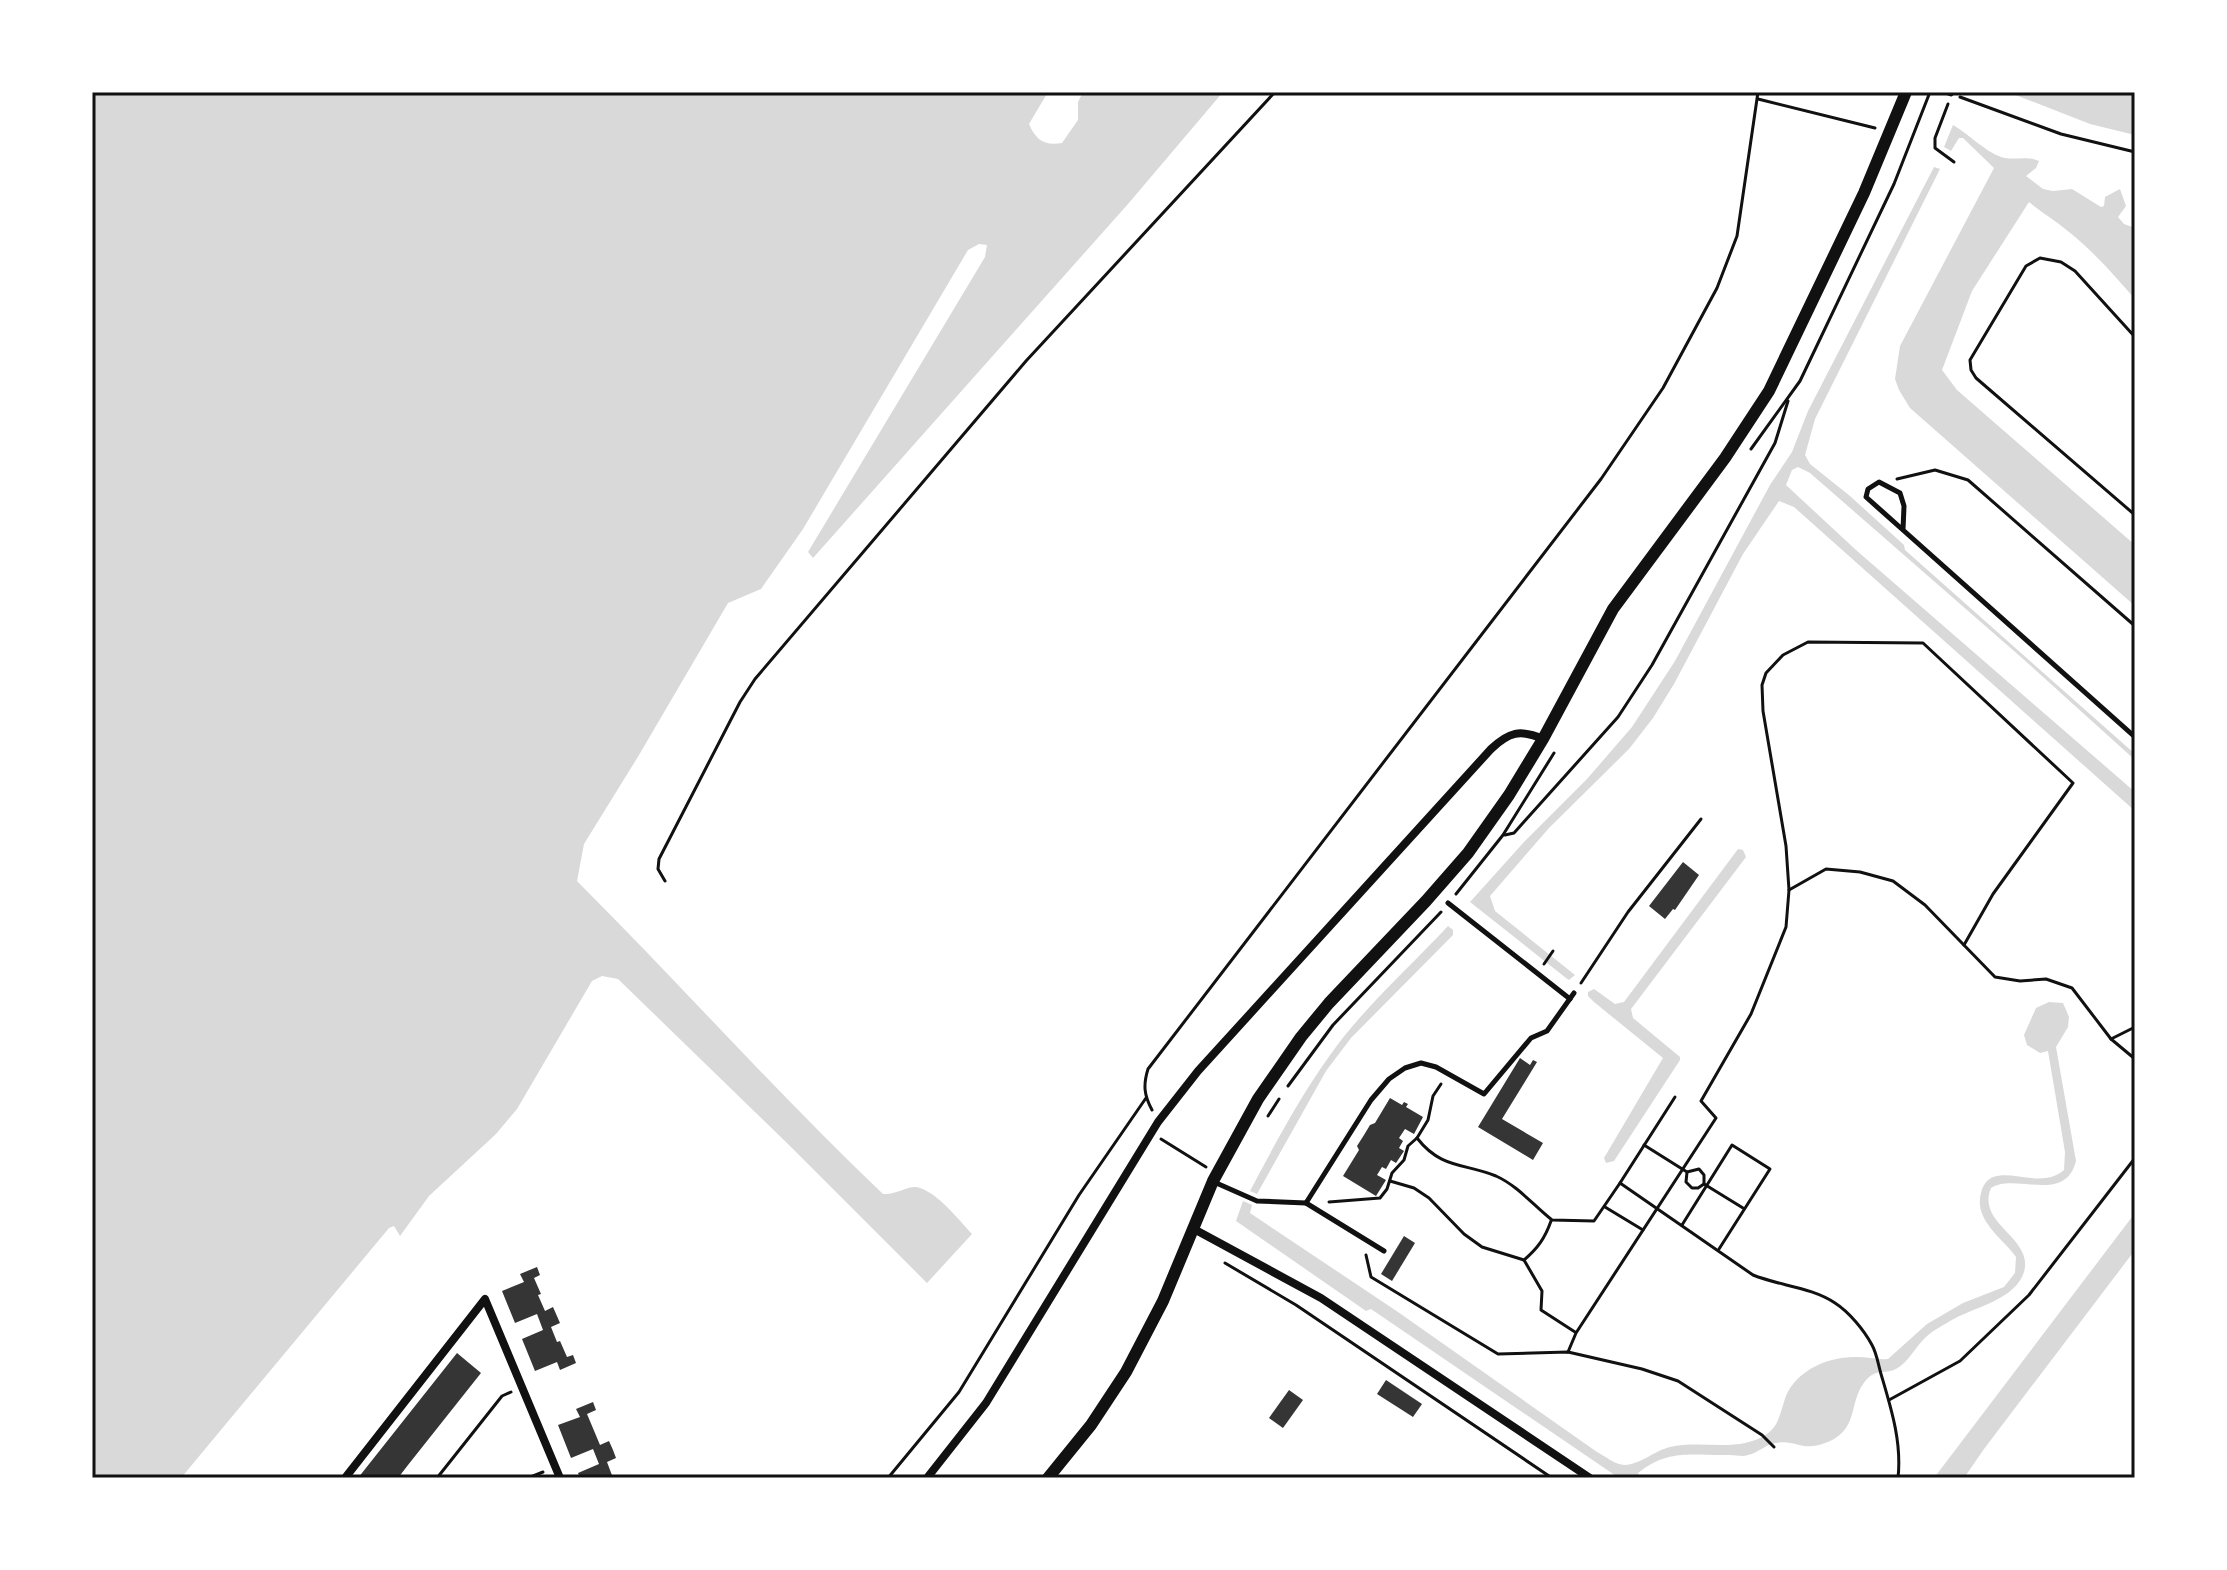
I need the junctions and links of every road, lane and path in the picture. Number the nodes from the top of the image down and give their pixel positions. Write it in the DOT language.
graph roads {
  1 [pos="1275,92"];
  2 [pos="1758,92"];
  3 [pos="1906,92"];
  4 [pos="1930,92"];
  5 [pos="1948,93"];
  6 [pos="1757,98"];
  7 [pos="1891,131"];
  8 [pos="2135,152"];
  9 [pos="1954,162"];
  10 [pos="2135,337"];
  11 [pos="1789,398"];
  12 [pos="1752,448"];
  13 [pos="1890,486"];
  14 [pos="2135,515"];
  15 [pos="1903,530"];
  16 [pos="2135,626"];
  17 [pos="2135,737"];
  18 [pos="1543,739"];
  19 [pos="1556,750"];
  20 [pos="1701,819"];
  21 [pos="1503,835"];
  22 [pos="665,881"];
  23 [pos="1789,890"];
  24 [pos="1448,903"];
  25 [pos="1964,945"];
  26 [pos="1553,951"];
  27 [pos="1542,966"];
  28 [pos="1572,996"];
  29 [pos="2135,1027"];
  30 [pos="2111,1039"];
  31 [pos="2135,1059"];
  32 [pos="1448,1074"];
  33 [pos="1675,1097"];
  34 [pos="1146,1098"];
  35 [pos="1267,1118"];
  36 [pos="1158,1122"];
  37 [pos="1151,1133"];
  38 [pos="1417,1138"];
  39 [pos="1644,1145"];
  40 [pos="2135,1158"];
  41 [pos="1194,1160"];
  42 [pos="1685,1170"];
  43 [pos="1213,1181"];
  44 [pos="1390,1181"];
  45 [pos="1620,1183"];
  46 [pos="1705,1185"];
  47 [pos="1306,1203"];
  48 [pos="1605,1207"];
  49 [pos="1658,1208"];
  50 [pos="1745,1209"];
  51 [pos="1552,1220"];
  52 [pos="1682,1225"];
  53 [pos="1192,1228"];
  54 [pos="1643,1231"];
  55 [pos="1363,1238"];
  56 [pos="1719,1249"];
  57 [pos="1384,1251"];
  58 [pos="1215,1257"];
  59 [pos="1524,1260"];
  60 [pos="1576,1333"];
  61 [pos="1568,1352"];
  62 [pos="522,1387"];
  63 [pos="1889,1400"];
  64 [pos="1774,1447"];
  65 [pos="345,1478"];
  66 [pos="437,1478"];
  67 [pos="560,1478"];
  68 [pos="888,1478"];
  69 [pos="927,1478"];
  70 [pos="1048,1478"];
  71 [pos="1552,1478"];
  72 [pos="1590,1478"];
  73 [pos="1898,1478"];
  1 -- 22 [label="path"];
  2 -- 6 [label="path"];
  3 -- 7 [label="street"];
  4 -- 11 [label="path"];
  5 -- 8 [label="path"];
  5 -- 9 [label="path"];
  6 -- 7 [label="path"];
  6 -- 34 [label="path"];
  7 -- 18 [label="street"];
  10 -- 14 [label="path"];
  11 -- 12 [label="path"];
  11 -- 21 [label="path"];
  13 -- 15 [label="lane"];
  13 -- 15 [label="lane"];
  13 -- 16 [label="path"];
  15 -- 17 [label="lane"];
  18 -- 36 [label="street"];
  18 -- 43 [label="street"];
  19 -- 21 [label="path"];
  20 -- 28 [label="path"];
  21 -- 24 [label="path"];
  23 -- 25 [label="path"];
  23 -- 25 [label="path"];
  23 -- 42 [label="path"];
  24 -- 28 [label="lane"];
  24 -- 35 [label="path"];
  25 -- 30 [label="path"];
  26 -- 27 [label="path"];
  28 -- 32 [label="lane"];
  29 -- 30 [label="path"];
  30 -- 31 [label="path"];
  32 -- 38 [label="path"];
  32 -- 47 [label="lane"];
  33 -- 39 [label="path"];
  34 -- 36 [label="path"];
  34 -- 68 [label="path"];
  36 -- 37 [label="street"];
  37 -- 41 [label="path"];
  37 -- 69 [label="street"];
  38 -- 44 [label="path"];
  38 -- 51 [label="path"];
  39 -- 42 [label="path"];
  39 -- 45 [label="path"];
  40 -- 63 [label="path"];
  42 -- 46 [label="path"];
  42 -- 46 [label="path"];
  42 -- 49 [label="path"];
  43 -- 47 [label="lane"];
  43 -- 53 [label="street"];
  44 -- 47 [label="path"];
  44 -- 59 [label="path"];
  45 -- 48 [label="path"];
  45 -- 49 [label="path"];
  46 -- 50 [label="path"];
  46 -- 50 [label="path"];
  46 -- 52 [label="path"];
  47 -- 55 [label="lane"];
  48 -- 51 [label="path"];
  48 -- 54 [label="path"];
  49 -- 52 [label="path"];
  49 -- 54 [label="path"];
  50 -- 56 [label="path"];
  51 -- 59 [label="path"];
  52 -- 56 [label="path"];
  53 -- 70 [label="street"];
  53 -- 72 [label="street"];
  54 -- 60 [label="path"];
  55 -- 57 [label="lane"];
  55 -- 61 [label="path"];
  56 -- 63 [label="path"];
  58 -- 71 [label="path"];
  59 -- 60 [label="path"];
  60 -- 61 [label="path"];
  61 -- 64 [label="path"];
  62 -- 65 [label="street"];
  62 -- 66 [label="path"];
  62 -- 67 [label="street"];
  63 -- 73 [label="path"];
}
